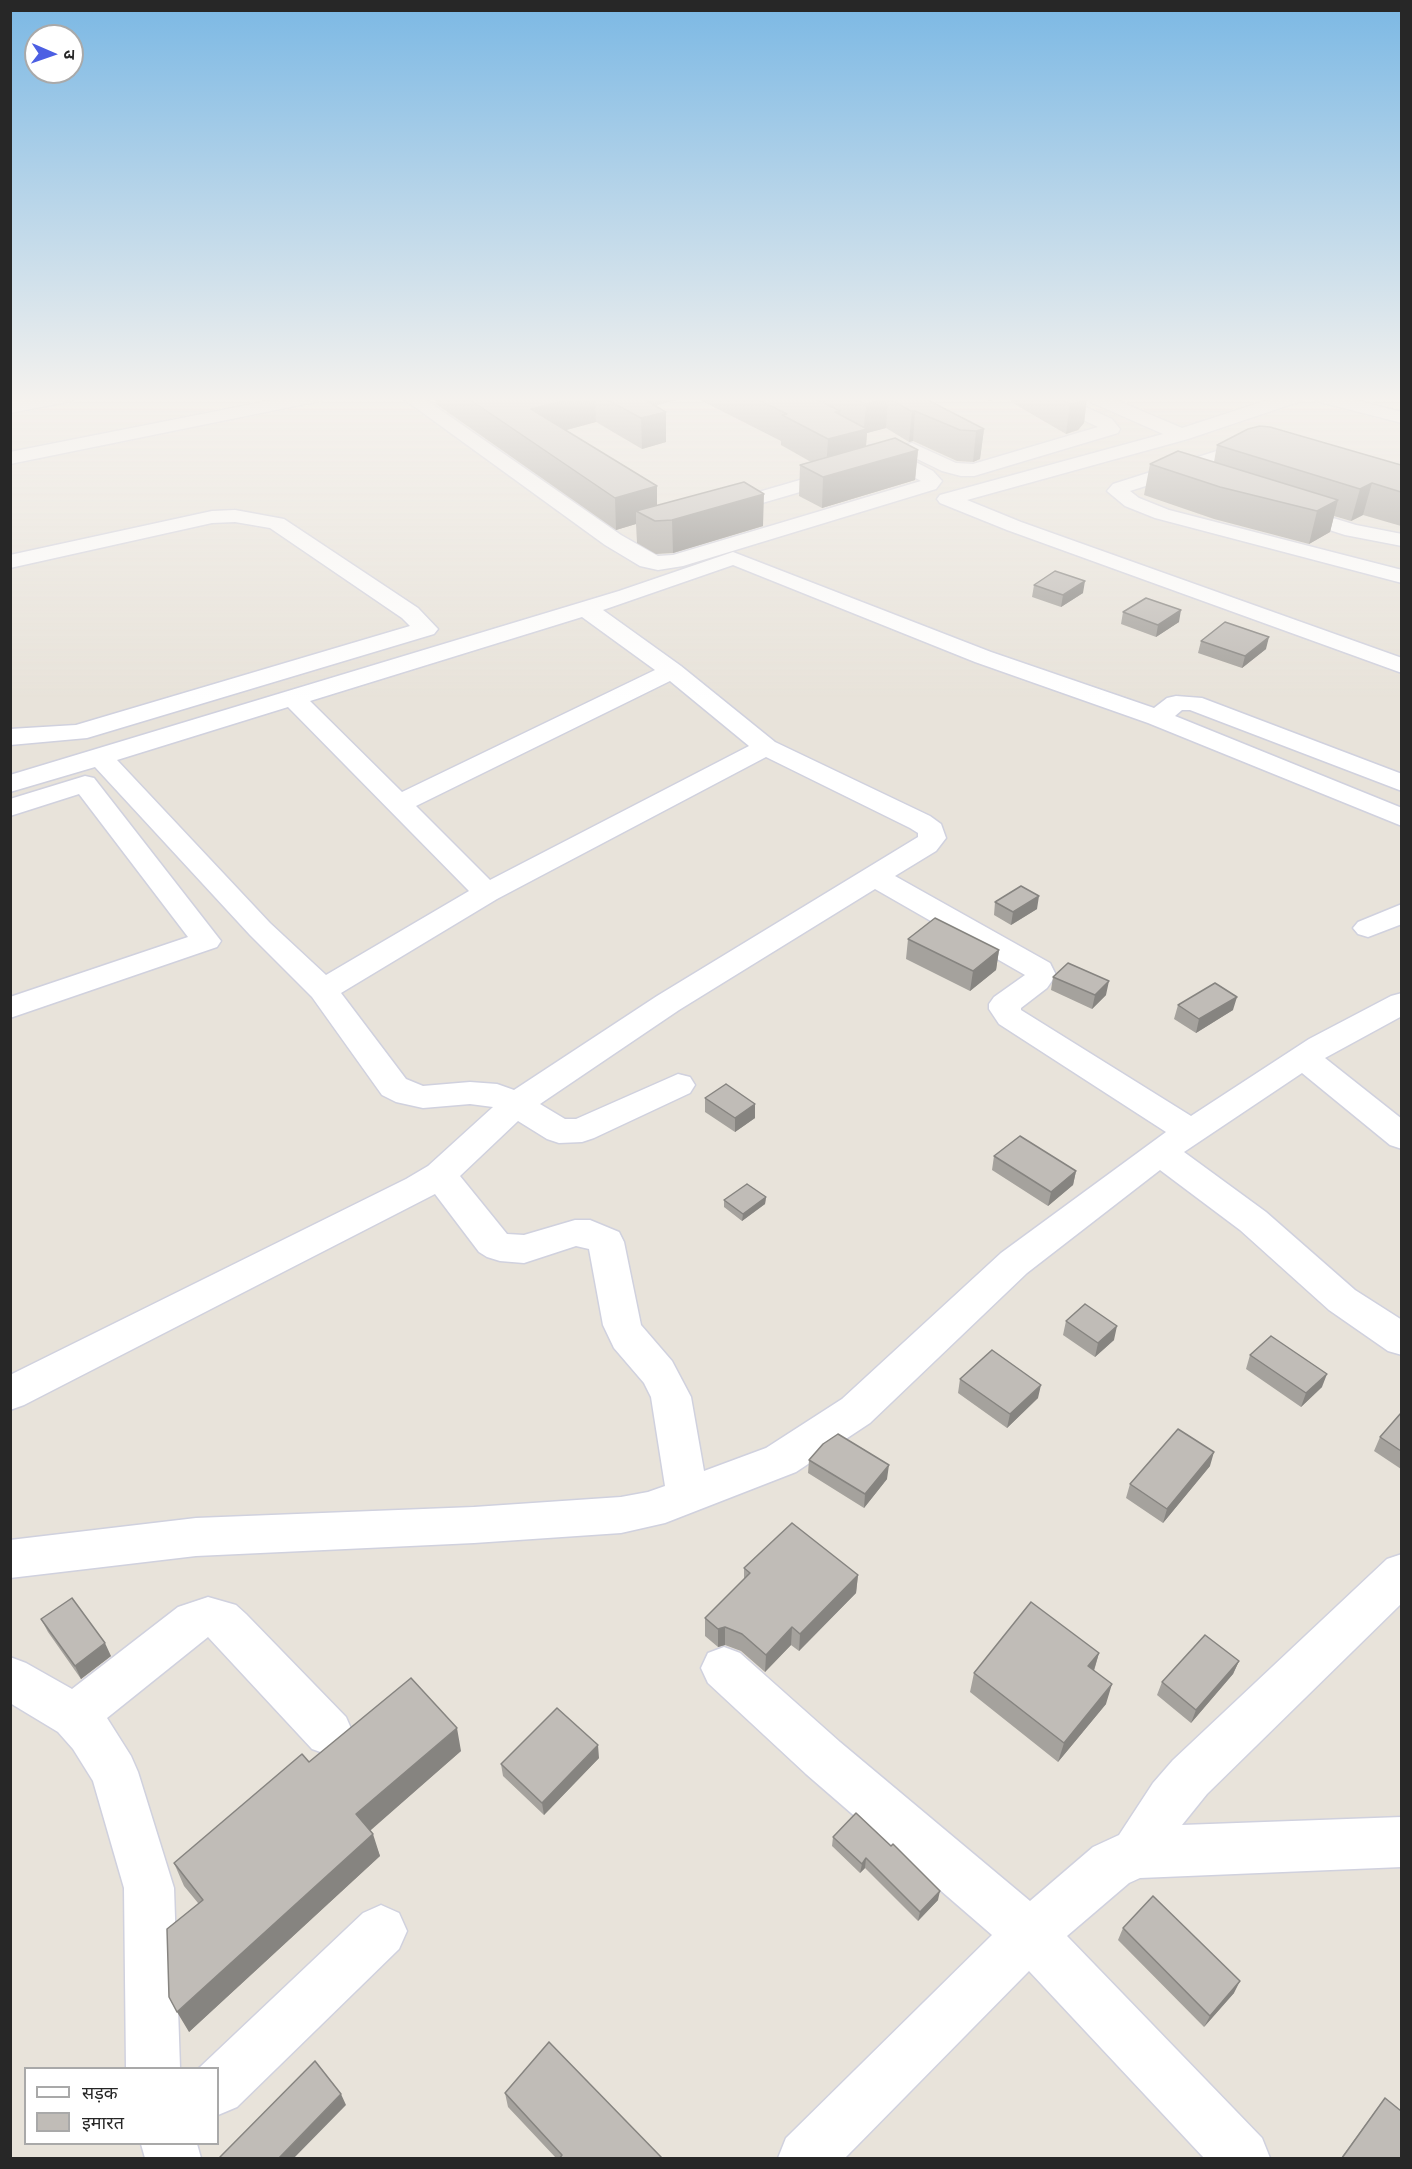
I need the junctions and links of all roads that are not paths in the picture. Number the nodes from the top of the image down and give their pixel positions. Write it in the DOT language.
graph roads {
  1 [pos="554,498"];
  2 [pos="758,498"];
  3 [pos="884,498"];
  4 [pos="950,498"];
  5 [pos="1127,498"];
  6 [pos="947,499"];
  7 [pos="1276,506"];
  8 [pos="703,514"];
  9 [pos="1352,531"];
  10 [pos="635,533"];
  11 [pos="613,540"];
  12 [pos="1401,540"];
  13 [pos="1317,555"];
  14 [pos="733,558"];
  15 [pos="10,562"];
  16 [pos="1401,577"];
  17 [pos="585,608"];
  18 [pos="426,628"];
  19 [pos="449,650"];
  20 [pos="1401,666"];
  21 [pos="672,671"];
  22 [pos="292,697"];
  23 [pos="1157,718"];
  24 [pos="10,736"];
  25 [pos="766,747"];
  26 [pos="99,756"];
  27 [pos="1401,783"];
  28 [pos="10,784"];
  29 [pos="398,804"];
  30 [pos="10,808"];
  31 [pos="1401,818"];
  32 [pos="874,876"];
  33 [pos="487,893"];
  34 [pos="1401,913"];
  35 [pos="1368,928"];
  36 [pos="323,990"];
  37 [pos="1401,1003"];
  38 [pos="10,1008"];
  39 [pos="1303,1057"];
  40 [pos="678,1085"];
  41 [pos="516,1104"];
  42 [pos="1401,1137"];
  43 [pos="1175,1142"];
  44 [pos="440,1175"];
  45 [pos="1401,1340"];
  46 [pos="10,1394"];
  47 [pos="687,1496"];
  48 [pos="10,1559"];
  49 [pos="1401,1573"];
  50 [pos="724,1668"];
  51 [pos="10,1678"];
  52 [pos="74,1716"];
  53 [pos="328,1733"];
  54 [pos="1401,1842"];
  55 [pos="1137,1853"];
  56 [pos="381,1930"];
  57 [pos="1030,1934"];
  58 [pos="153,2067"];
  59 [pos="219,2087"];
  60 [pos="806,2158"];
  61 [pos="1242,2158"];
  1 -- 11 [label="street"];
  2 -- 8 [label="street"];
  3 -- 11 [label="street"];
  4 -- 6 [label="street"];
  5 -- 13 [label="street"];
  6 -- 14 [label="street"];
  6 -- 20 [label="street"];
  7 -- 9 [label="street"];
  9 -- 12 [label="street"];
  9 -- 13 [label="street"];
  10 -- 11 [label="street"];
  13 -- 16 [label="street"];
  14 -- 17 [label="street"];
  14 -- 23 [label="street"];
  15 -- 18 [label="street"];
  17 -- 19 [label="street"];
  17 -- 21 [label="street"];
  18 -- 19 [label="street"];
  18 -- 24 [label="street"];
  19 -- 22 [label="street"];
  21 -- 25 [label="street"];
  21 -- 29 [label="street"];
  22 -- 26 [label="street"];
  22 -- 29 [label="street"];
  23 -- 27 [label="street"];
  23 -- 31 [label="street"];
  25 -- 32 [label="street"];
  25 -- 33 [label="street"];
  26 -- 28 [label="street"];
  26 -- 36 [label="street"];
  29 -- 33 [label="street"];
  30 -- 38 [label="street"];
  32 -- 41 [label="street"];
  32 -- 43 [label="street"];
  33 -- 36 [label="street"];
  34 -- 35 [label="street"];
  36 -- 41 [label="street"];
  37 -- 39 [label="street"];
  39 -- 42 [label="street"];
  39 -- 43 [label="street"];
  40 -- 41 [label="street"];
  41 -- 44 [label="street"];
  43 -- 45 [label="street"];
  43 -- 47 [label="street"];
  44 -- 46 [label="street"];
  44 -- 47 [label="street"];
  47 -- 48 [label="street"];
  49 -- 55 [label="street"];
  50 -- 57 [label="street"];
  51 -- 52 [label="street"];
  52 -- 53 [label="street"];
  52 -- 58 [label="street"];
  54 -- 55 [label="street"];
  55 -- 57 [label="street"];
  56 -- 59 [label="street"];
  57 -- 60 [label="street"];
  57 -- 61 [label="street"];
}
